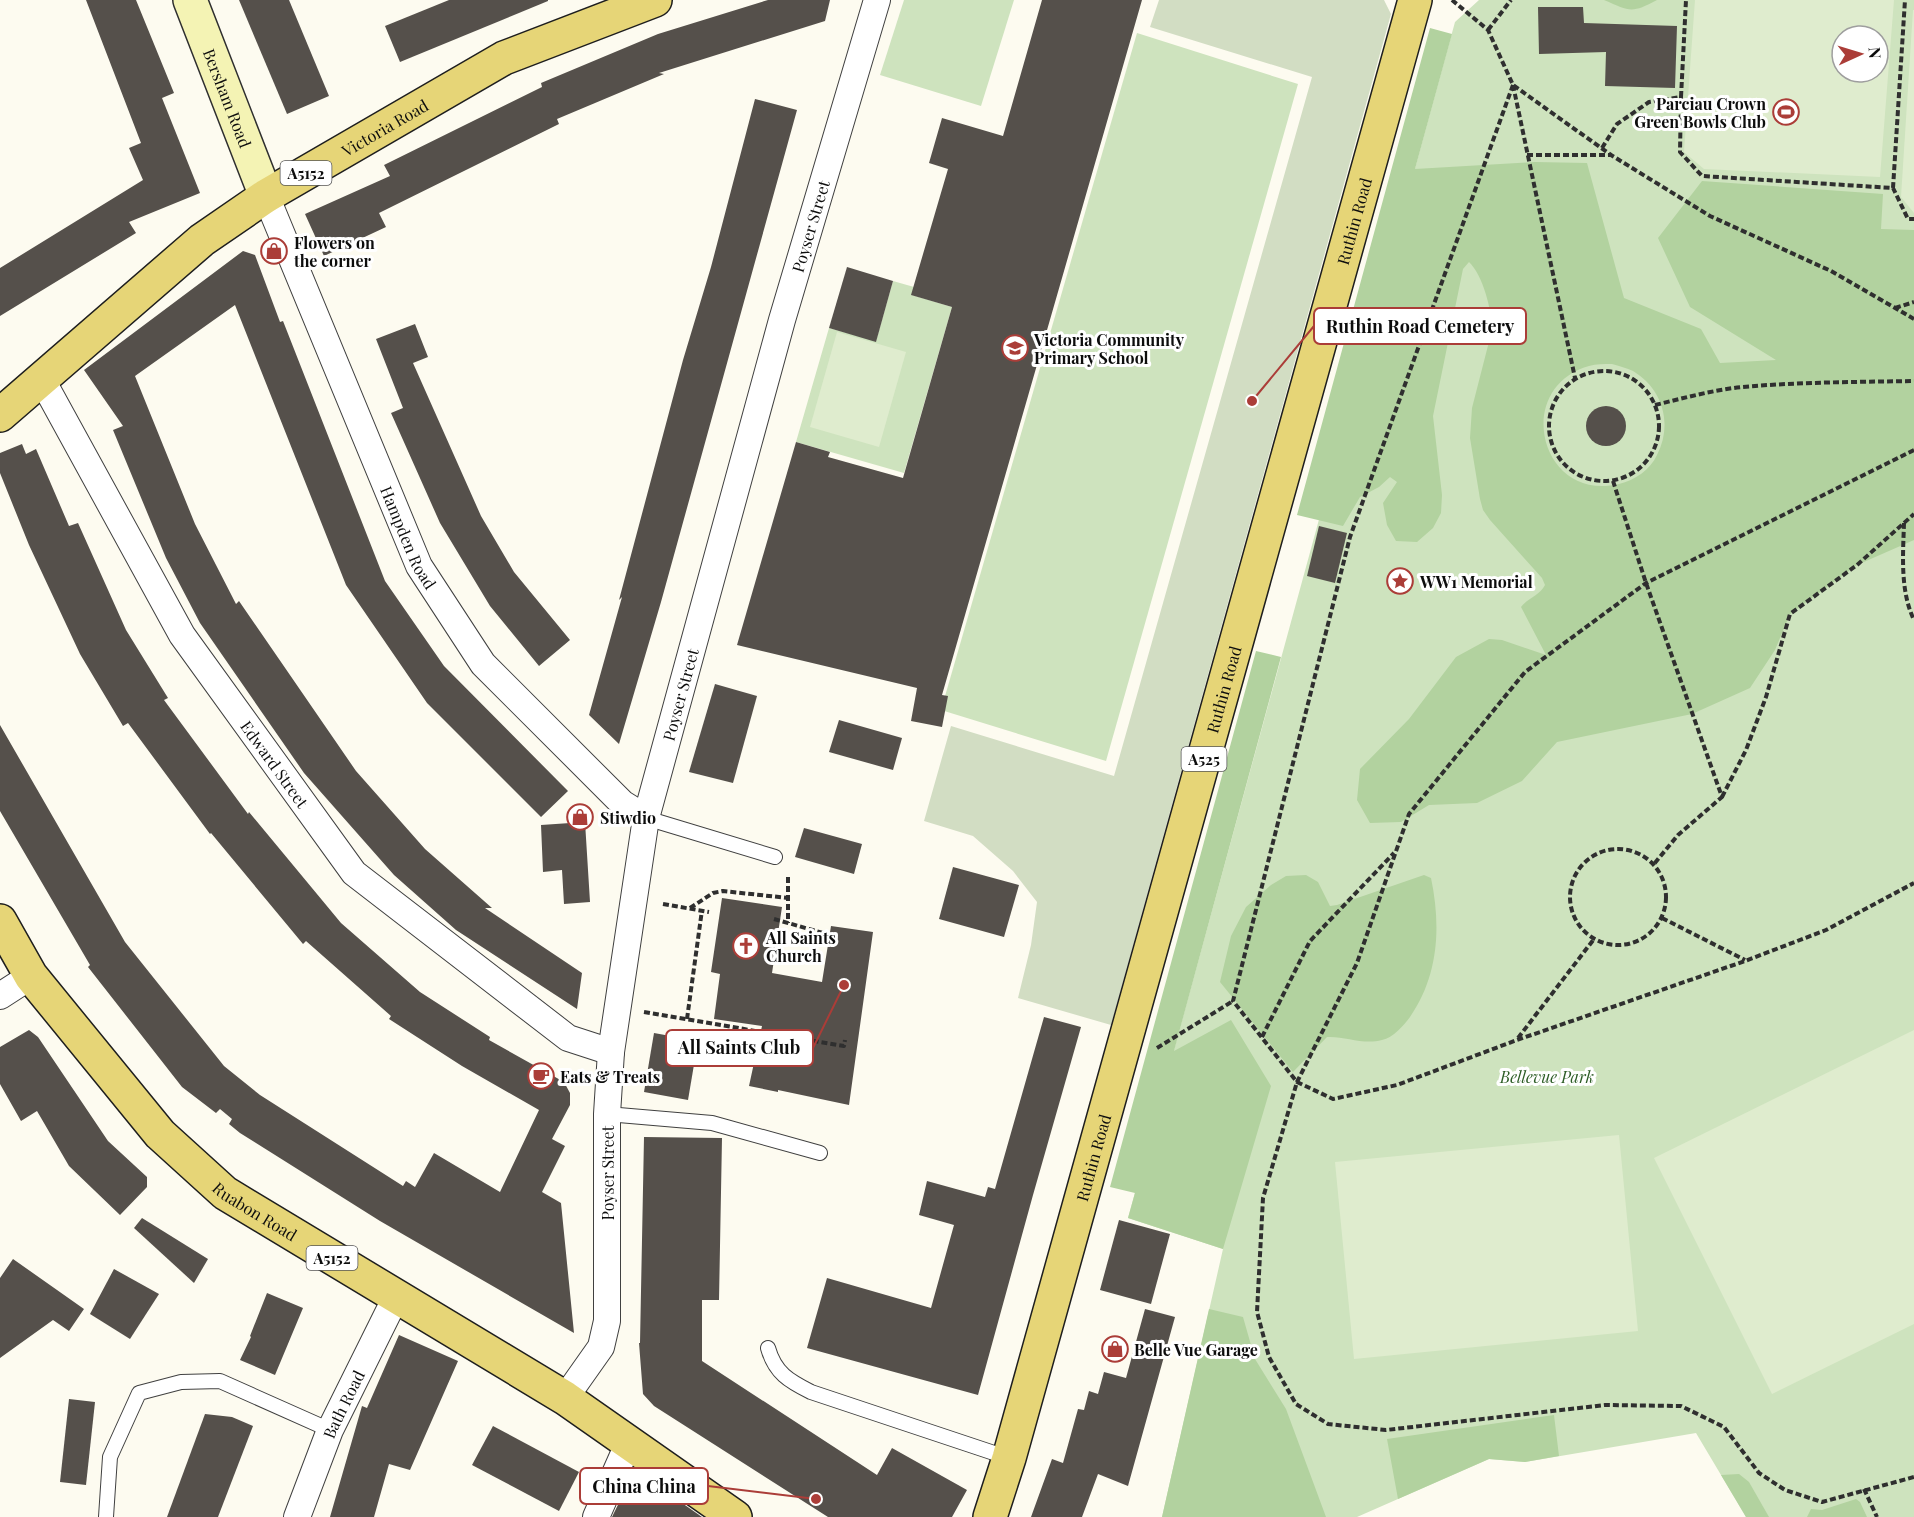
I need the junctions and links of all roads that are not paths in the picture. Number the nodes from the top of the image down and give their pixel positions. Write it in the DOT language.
graph roads {
  1 [pos="190,0"];
  2 [pos="656,0"];
  3 [pos="878,0"];
  4 [pos="1415,0"];
  5 [pos="266,196"];
  6 [pos="41,378"];
  7 [pos="0,415"];
  8 [pos="646,818"];
  9 [pos="775,857"];
  10 [pos="0,921"];
  11 [pos="31,976"];
  12 [pos="0,996"];
  13 [pos="611,1052"];
  14 [pos="607,1114"];
  15 [pos="820,1154"];
  16 [pos="396,1297"];
  17 [pos="768,1347"];
  18 [pos="565,1398"];
  19 [pos="330,1431"];
  20 [pos="629,1442"];
  21 [pos="1009,1458"];
  22 [pos="106,1517"];
  23 [pos="297,1517"];
  24 [pos="596,1517"];
  25 [pos="735,1517"];
  26 [pos="990,1517"];
  1 -- 5 [label="main road, Bersham Road"];
  2 -- 5 [label="main road, Victoria Road / A5152"];
  3 -- 8 [label="street, Poyser Street"];
  4 -- 21 [label="main road, Ruthin Road / A525"];
  5 -- 6 [label="main road, Victoria Road / A5152"];
  5 -- 8 [label="street, Hampden Road"];
  6 -- 7 [label="main road, Victoria Road / A5152"];
  6 -- 13 [label="street, Edward Street"];
  8 -- 9 [label="lane"];
  8 -- 13 [label="street, Poyser Street"];
  10 -- 11 [label="main road, Ruabon Road / A5152"];
  11 -- 12 [label="street"];
  11 -- 16 [label="main road, Ruabon Road / A5152"];
  13 -- 14 [label="street, Poyser Street"];
  14 -- 15 [label="lane"];
  14 -- 18 [label="street, Poyser Street"];
  16 -- 18 [label="main road, Ruabon Road / A5152"];
  16 -- 19 [label="street, Bath Road"];
  17 -- 21 [label="lane"];
  18 -- 20 [label="main road, Ruabon Road / A5152"];
  19 -- 22 [label="lane"];
  19 -- 23 [label="street, Bath Road"];
  20 -- 24 [label="street"];
  20 -- 25 [label="main road, Ruabon Road / A5152"];
  21 -- 26 [label="main road, Ruthin Road / A525"];
}
